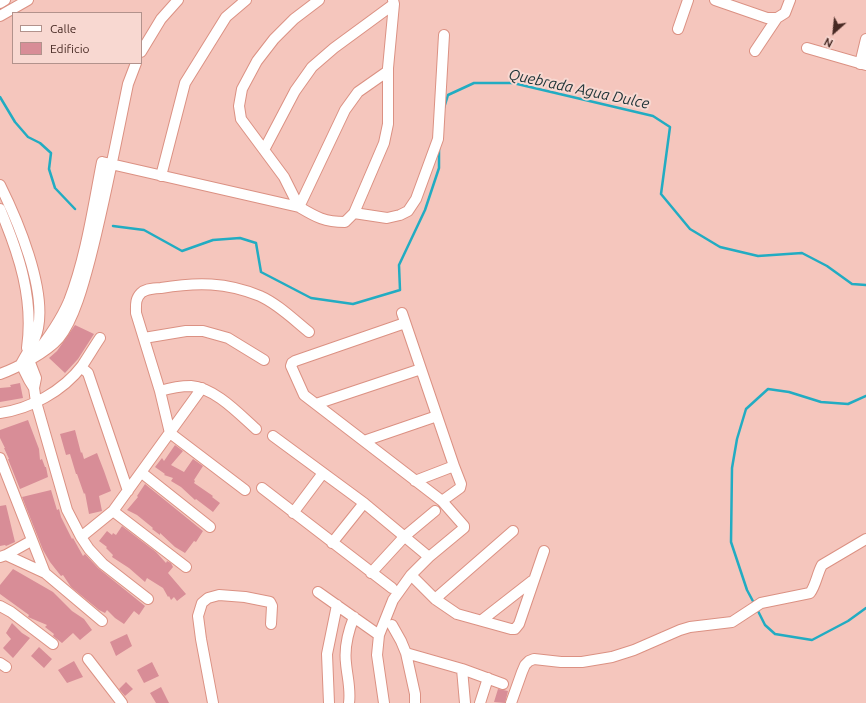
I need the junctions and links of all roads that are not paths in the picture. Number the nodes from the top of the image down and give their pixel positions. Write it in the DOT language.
graph roads {
  1 [pos="5,0"];
  2 [pos="28,0"];
  3 [pos="178,0"];
  4 [pos="246,0"];
  5 [pos="319,0"];
  6 [pos="688,0"];
  7 [pos="715,0"];
  8 [pos="790,0"];
  9 [pos="393,2"];
  10 [pos="0,4"];
  11 [pos="0,16"];
  12 [pos="777,18"];
  13 [pos="678,29"];
  14 [pos="444,35"];
  15 [pos="866,39"];
  16 [pos="807,48"];
  17 [pos="142,50"];
  18 [pos="755,51"];
  19 [pos="136,64"];
  20 [pos="863,65"];
  21 [pos="388,71"];
  22 [pos="264,150"];
  23 [pos="107,163"];
  24 [pos="162,176"];
  25 [pos="0,185"];
  26 [pos="299,207"];
  27 [pos="0,209"];
  28 [pos="354,213"];
  29 [pos="402,313"];
  30 [pos="405,323"];
  31 [pos="309,332"];
  32 [pos="35,338"];
  33 [pos="100,338"];
  34 [pos="144,338"];
  35 [pos="45,343"];
  36 [pos="27,358"];
  37 [pos="264,360"];
  38 [pos="81,367"];
  39 [pos="421,369"];
  40 [pos="0,374"];
  41 [pos="202,388"];
  42 [pos="160,391"];
  43 [pos="36,402"];
  44 [pos="316,404"];
  45 [pos="0,413"];
  46 [pos="437,416"];
  47 [pos="256,429"];
  48 [pos="170,433"];
  49 [pos="273,436"];
  50 [pos="364,441"];
  51 [pos="0,458"];
  52 [pos="454,466"];
  53 [pos="142,473"];
  54 [pos="323,473"];
  55 [pos="416,481"];
  56 [pos="262,488"];
  57 [pos="245,490"];
  58 [pos="128,491"];
  59 [pos="442,501"];
  60 [pos="364,504"];
  61 [pos="113,511"];
  62 [pos="435,511"];
  63 [pos="293,513"];
  64 [pos="210,527"];
  65 [pos="513,531"];
  66 [pos="405,536"];
  67 [pos="81,538"];
  68 [pos="866,539"];
  69 [pos="32,541"];
  70 [pos="332,543"];
  71 [pos="544,550"];
  72 [pos="3,556"];
  73 [pos="429,557"];
  74 [pos="186,567"];
  75 [pos="45,573"];
  76 [pos="371,573"];
  77 [pos="411,575"];
  78 [pos="533,581"];
  79 [pos="392,588"];
  80 [pos="318,592"];
  81 [pos="148,599"];
  82 [pos="435,599"];
  83 [pos="337,605"];
  84 [pos="0,606"];
  85 [pos="354,617"];
  86 [pos="482,620"];
  87 [pos="102,621"];
  88 [pos="271,624"];
  89 [pos="392,625"];
  90 [pos="379,635"];
  91 [pos="53,644"];
  92 [pos="406,653"];
  93 [pos="88,659"];
  94 [pos="462,669"];
  95 [pos="488,678"];
  96 [pos="503,684"];
  97 [pos="122,703"];
  98 [pos="213,703"];
  99 [pos="329,703"];
  100 [pos="349,703"];
  101 [pos="384,703"];
  102 [pos="415,703"];
  103 [pos="465,703"];
  104 [pos="480,703"];
  105 [pos="511,703"];
  1 -- 10 [label="street"];
  2 -- 11 [label="street"];
  3 -- 17 [label="street"];
  4 -- 24 [label="street"];
  5 -- 22 [label="street"];
  6 -- 13 [label="street"];
  7 -- 12 [label="street"];
  8 -- 12 [label="street"];
  9 -- 21 [label="street"];
  9 -- 22 [label="street"];
  12 -- 18 [label="street"];
  14 -- 28 [label="street"];
  15 -- 20 [label="street"];
  16 -- 20 [label="street"];
  19 -- 23 [label="street"];
  21 -- 26 [label="street"];
  21 -- 28 [label="street"];
  22 -- 26 [label="street"];
  23 -- 24 [label="street"];
  23 -- 35 [label="street"];
  23 -- 36 [label="street"];
  24 -- 26 [label="street"];
  25 -- 32 [label="street"];
  26 -- 28 [label="street"];
  27 -- 36 [label="street"];
  29 -- 30 [label="street"];
  30 -- 39 [label="street"];
  30 -- 44 [label="street"];
  31 -- 34 [label="street"];
  32 -- 35 [label="street"];
  32 -- 36 [label="street"];
  33 -- 38 [label="street"];
  34 -- 37 [label="street"];
  34 -- 42 [label="street"];
  35 -- 36 [label="street"];
  36 -- 40 [label="street"];
  36 -- 43 [label="street"];
  38 -- 43 [label="street"];
  38 -- 58 [label="street"];
  39 -- 44 [label="street"];
  39 -- 46 [label="street"];
  41 -- 42 [label="street"];
  41 -- 47 [label="street"];
  41 -- 48 [label="street"];
  42 -- 48 [label="street"];
  43 -- 45 [label="street"];
  43 -- 67 [label="street"];
  44 -- 50 [label="street"];
  46 -- 50 [label="street"];
  46 -- 52 [label="street"];
  48 -- 53 [label="street"];
  48 -- 57 [label="street"];
  49 -- 54 [label="street"];
  50 -- 55 [label="street"];
  51 -- 69 [label="street"];
  52 -- 55 [label="street"];
  52 -- 59 [label="street"];
  53 -- 58 [label="street"];
  53 -- 64 [label="street"];
  54 -- 60 [label="street"];
  54 -- 63 [label="street"];
  55 -- 59 [label="street"];
  56 -- 63 [label="street"];
  58 -- 61 [label="street"];
  59 -- 73 [label="street"];
  60 -- 66 [label="street"];
  60 -- 70 [label="street"];
  61 -- 67 [label="street"];
  61 -- 74 [label="street"];
  62 -- 66 [label="street"];
  63 -- 70 [label="street"];
  65 -- 82 [label="street"];
  66 -- 73 [label="street"];
  66 -- 76 [label="street"];
  67 -- 81 [label="street"];
  68 -- 105 [label="street"];
  69 -- 72 [label="street"];
  69 -- 75 [label="street"];
  70 -- 76 [label="street"];
  71 -- 78 [label="street"];
  72 -- 75 [label="street"];
  73 -- 77 [label="street"];
  75 -- 87 [label="street"];
  76 -- 79 [label="street"];
  77 -- 82 [label="street"];
  77 -- 90 [label="street"];
  78 -- 86 [label="street"];
  78 -- 86 [label="street"];
  80 -- 83 [label="street"];
  82 -- 86 [label="street"];
  83 -- 85 [label="street"];
  83 -- 99 [label="street"];
  84 -- 91 [label="street"];
  85 -- 90 [label="street"];
  85 -- 100 [label="street"];
  88 -- 98 [label="street"];
  89 -- 92 [label="street"];
  90 -- 101 [label="street"];
  92 -- 94 [label="street"];
  92 -- 102 [label="street"];
  93 -- 97 [label="street"];
  94 -- 95 [label="street"];
  94 -- 103 [label="street"];
  95 -- 96 [label="street"];
  95 -- 104 [label="street"];
}
